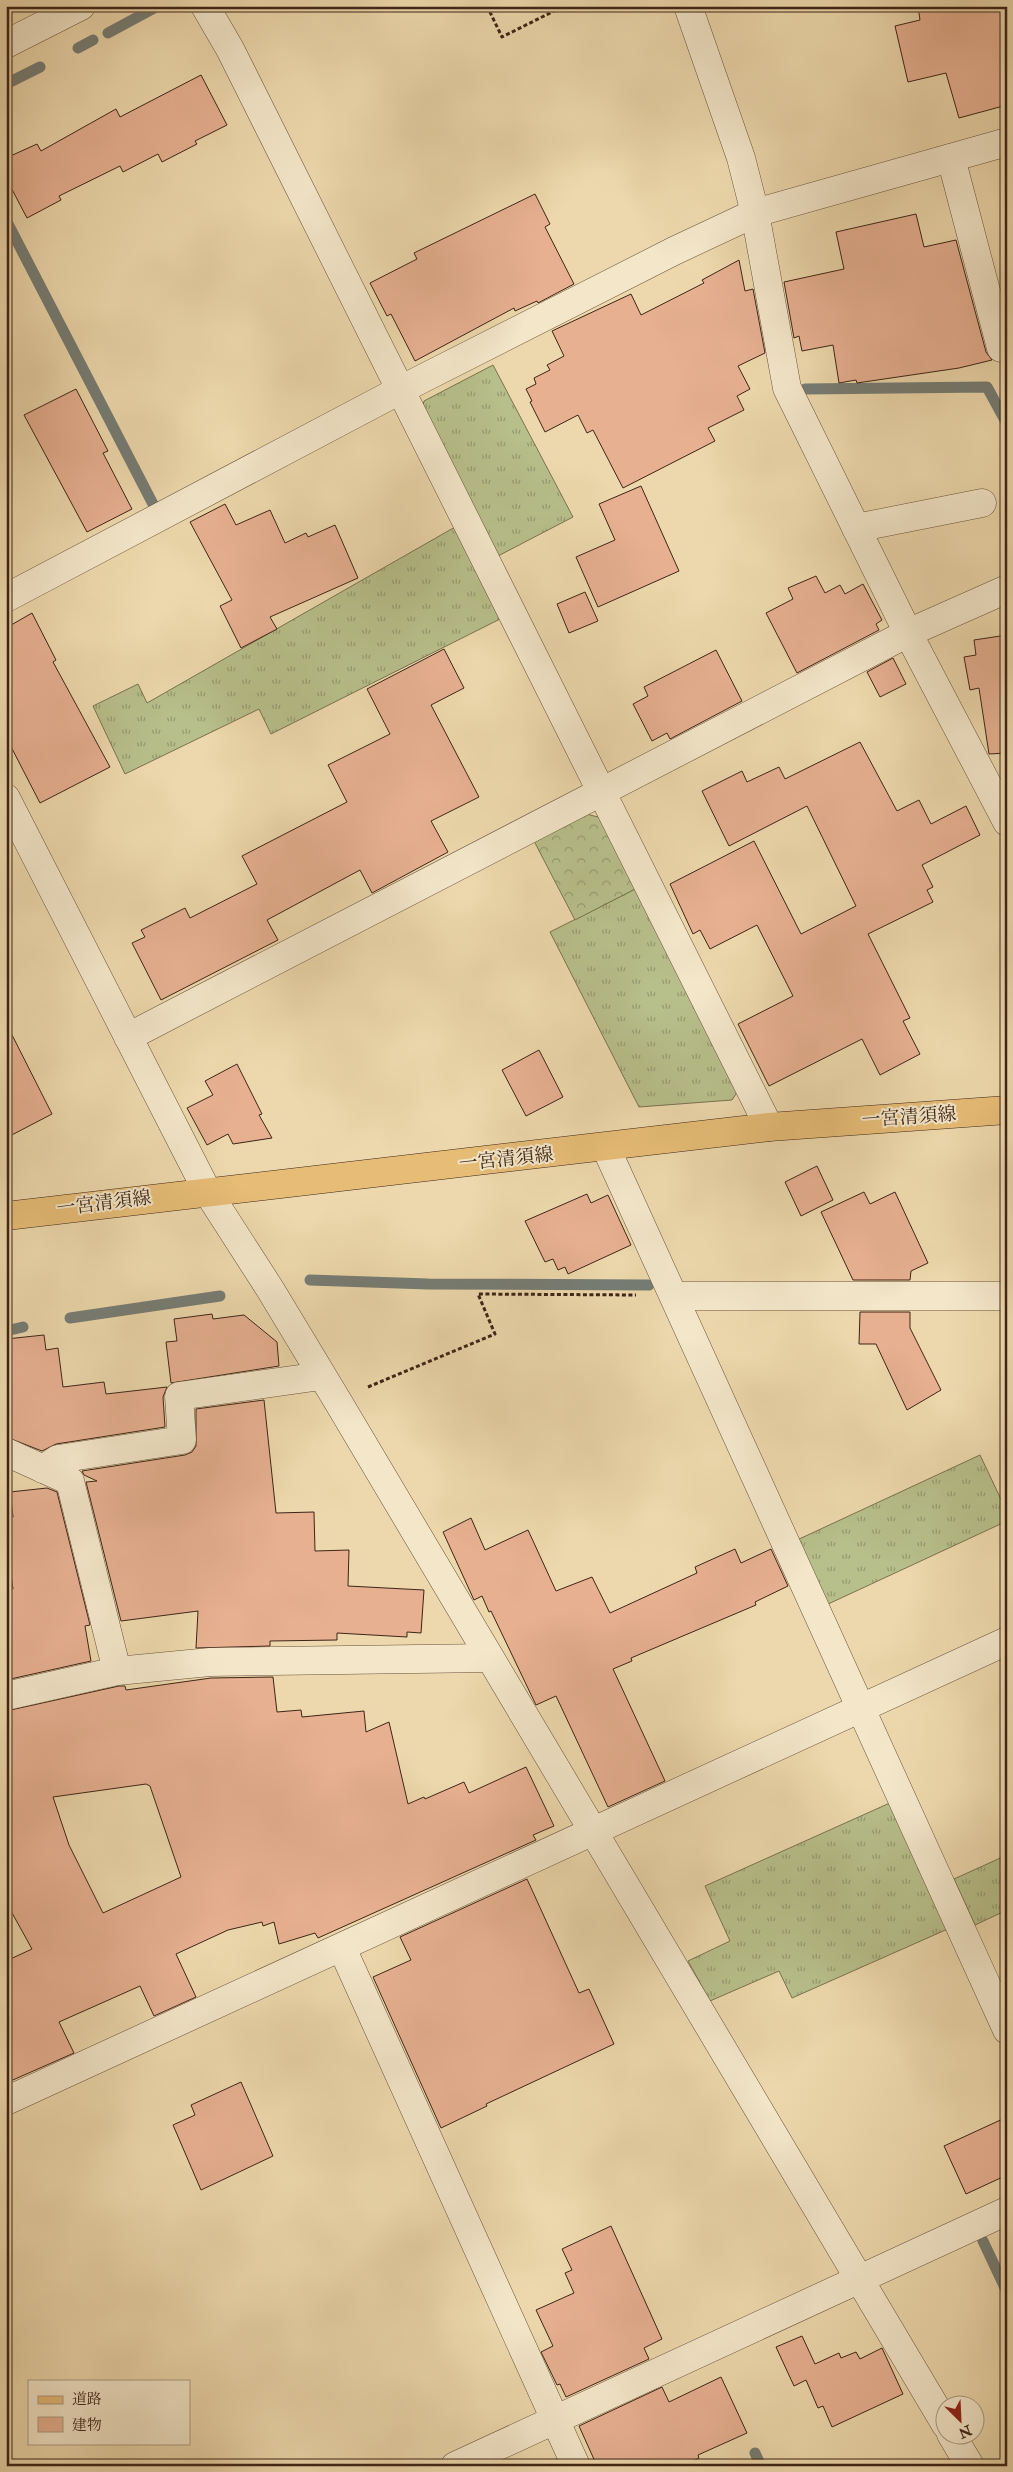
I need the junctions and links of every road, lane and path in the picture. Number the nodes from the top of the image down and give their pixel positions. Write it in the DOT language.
graph roads {
  1 [pos="81,6"];
  2 [pos="205,6"];
  3 [pos="487,6"];
  4 [pos="564,6"];
  5 [pos="688,6"];
  6 [pos="6,44"];
  7 [pos="1007,142"];
  8 [pos="951,158"];
  9 [pos="754,213"];
  10 [pos="1001,348"];
  11 [pos="400,390"];
  12 [pos="982,502"];
  13 [pos="856,528"];
  14 [pos="1007,589"];
  15 [pos="6,598"];
  16 [pos="908,634"];
  17 [pos="602,794"];
  18 [pos="6,798"];
  19 [pos="1007,822"];
  20 [pos="128,1037"];
  21 [pos="1007,1110"];
  22 [pos="769,1127"];
  23 [pos="606,1148"];
  24 [pos="207,1191"];
  25 [pos="6,1216"];
  26 [pos="674,1296"];
  27 [pos="1007,1296"];
  28 [pos="321,1376"];
  29 [pos="336,1400"];
  30 [pos="6,1452"];
  31 [pos="43,1469"];
  32 [pos="1007,1642"];
  33 [pos="489,1658"];
  34 [pos="117,1671"];
  35 [pos="6,1696"];
  36 [pos="860,1709"];
  37 [pos="594,1832"];
  38 [pos="342,1948"];
  39 [pos="1007,2030"];
  40 [pos="6,2101"];
  41 [pos="1007,2211"];
  42 [pos="859,2280"];
  43 [pos="936,2408"];
  44 [pos="555,2420"];
  45 [pos="957,2444"];
  46 [pos="455,2466"];
  47 [pos="576,2466"];
  48 [pos="970,2466"];
  1 -- 6 [label="street"];
  2 -- 11 [label="street"];
  3 -- 4 [label="path"];
  5 -- 9 [label="street"];
  7 -- 8 [label="street"];
  8 -- 9 [label="street"];
  8 -- 10 [label="street"];
  9 -- 11 [label="street"];
  9 -- 13 [label="street"];
  11 -- 15 [label="street"];
  11 -- 17 [label="street"];
  12 -- 13 [label="street"];
  13 -- 16 [label="street"];
  14 -- 16 [label="street"];
  16 -- 17 [label="street"];
  16 -- 19 [label="street"];
  17 -- 20 [label="street"];
  17 -- 22 [label="street"];
  18 -- 20 [label="street"];
  20 -- 24 [label="street"];
  21 -- 22 [label="main road, 一宮清須線"];
  22 -- 23 [label="main road, 一宮清須線"];
  23 -- 24 [label="main road, 一宮清須線"];
  23 -- 26 [label="street"];
  24 -- 25 [label="main road, 一宮清須線"];
  24 -- 28 [label="street"];
  26 -- 27 [label="street"];
  26 -- 29 [label="path"];
  26 -- 36 [label="street"];
  28 -- 29 [label="street"];
  28 -- 31 [label="street"];
  29 -- 33 [label="street"];
  30 -- 31 [label="street"];
  31 -- 34 [label="street"];
  32 -- 36 [label="street"];
  33 -- 34 [label="street"];
  33 -- 37 [label="street"];
  34 -- 35 [label="street"];
  36 -- 37 [label="street"];
  36 -- 39 [label="street"];
  37 -- 38 [label="street"];
  37 -- 42 [label="street"];
  38 -- 40 [label="street"];
  38 -- 44 [label="street"];
  41 -- 42 [label="street"];
  42 -- 43 [label="street"];
  42 -- 44 [label="street"];
  44 -- 46 [label="street"];
  44 -- 47 [label="street"];
  45 -- 48 [label="street"];
}
